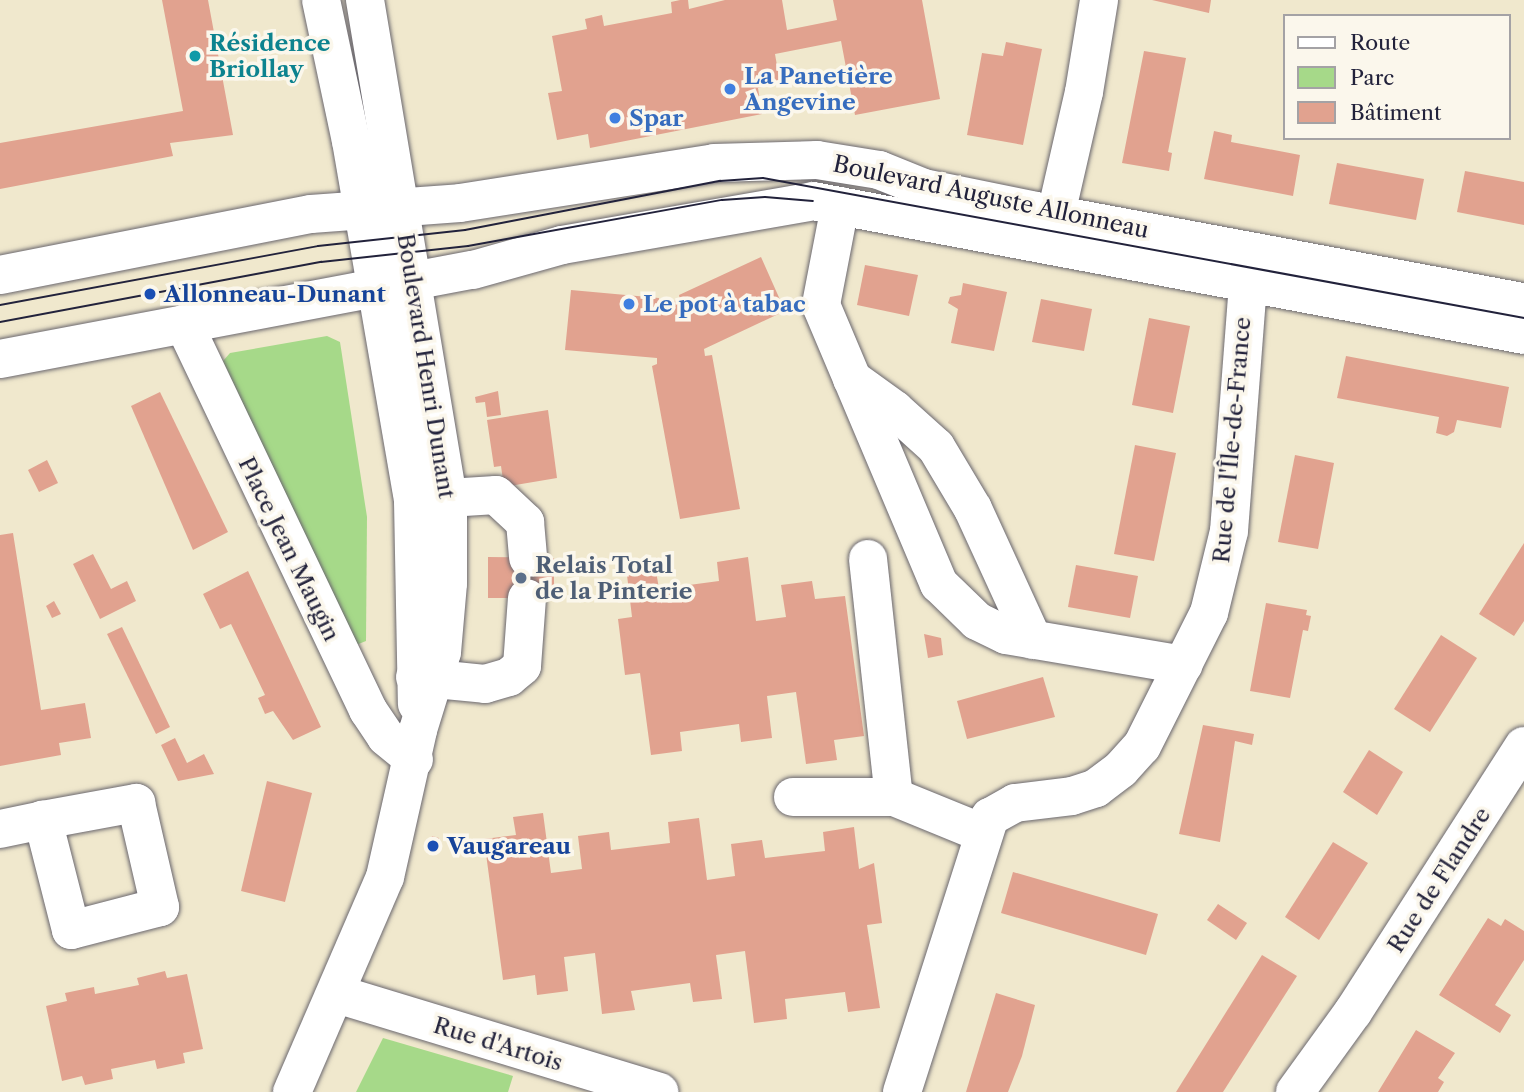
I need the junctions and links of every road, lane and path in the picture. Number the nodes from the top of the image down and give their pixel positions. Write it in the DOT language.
graph roads {
  1 [pos="321,0"];
  2 [pos="365,0"];
  3 [pos="1099,0"];
  4 [pos="827,204"];
  5 [pos="400,208"];
  6 [pos="362,212"];
  7 [pos="1056,214"];
  8 [pos="0,275"];
  9 [pos="412,282"];
  10 [pos="1248,283"];
  11 [pos="374,286"];
  12 [pos="1524,302"];
  13 [pos="184,324"];
  14 [pos="1524,335"];
  15 [pos="0,359"];
  16 [pos="852,379"];
  17 [pos="448,498"];
  18 [pos="528,558"];
  19 [pos="868,559"];
  20 [pos="527,598"];
  21 [pos="1033,640"];
  22 [pos="1183,665"];
  23 [pos="425,678"];
  24 [pos="416,745"];
  25 [pos="1524,748"];
  26 [pos="793,797"];
  27 [pos="894,797"];
  28 [pos="43,820"];
  29 [pos="0,829"];
  30 [pos="982,833"];
  31 [pos="337,994"];
  32 [pos="1353,1012"];
  33 [pos="617,1086"];
  34 [pos="292,1092"];
  35 [pos="659,1092"];
  36 [pos="902,1092"];
  37 [pos="1295,1092"];
  38 [pos="1311,1092"];
  1 -- 6 [label="street, Boulevard Henri Dunant"];
  2 -- 5 [label="street, Boulevard Henri Dunant"];
  3 -- 7 [label="street"];
  4 -- 9 [label="street, Boulevard Auguste Allonneau"];
  4 -- 10 [label="street"];
  4 -- 16 [label="street"];
  5 -- 6 [label="street, Boulevard Auguste Allonneau"];
  5 -- 7 [label="street, Boulevard Auguste Allonneau"];
  5 -- 9 [label="street, Boulevard Henri Dunant"];
  6 -- 8 [label="street, Boulevard Auguste Allonneau"];
  6 -- 11 [label="street, Boulevard Henri Dunant"];
  7 -- 12 [label="street, Boulevard Auguste Allonneau"];
  9 -- 11 [label="street, Boulevard Auguste Allonneau"];
  9 -- 17 [label="street, Boulevard Henri Dunant"];
  10 -- 14 [label="street"];
  10 -- 22 [label="street, Rue de l'Île-de-France"];
  11 -- 13 [label="street, Boulevard Auguste Allonneau"];
  11 -- 23 [label="street, Boulevard Henri Dunant"];
  13 -- 15 [label="street, Boulevard Auguste Allonneau"];
  13 -- 24 [label="street, Place Jean Maugin"];
  16 -- 21 [label="street"];
  16 -- 21 [label="street"];
  17 -- 18 [label="street"];
  17 -- 23 [label="street, Boulevard Henri Dunant"];
  19 -- 27 [label="street"];
  20 -- 23 [label="street"];
  21 -- 22 [label="street"];
  22 -- 30 [label="street, Rue de l'Île-de-France"];
  23 -- 24 [label="street, Boulevard Henri Dunant"];
  24 -- 31 [label="street, Boulevard Henri Dunant"];
  25 -- 32 [label="street, Rue de Flandre"];
  26 -- 27 [label="street"];
  27 -- 30 [label="street"];
  28 -- 29 [label="street"];
  30 -- 36 [label="street, Rue de l'Île-de-France"];
  31 -- 33 [label="street, Rue d'Artois"];
  31 -- 34 [label="street, Boulevard Henri Dunant"];
  32 -- 37 [label="street, Rue de Flandre"];
  32 -- 38 [label="street, Rue de Flandre"];
  33 -- 35 [label="street, Rue d'Artois"];
}
